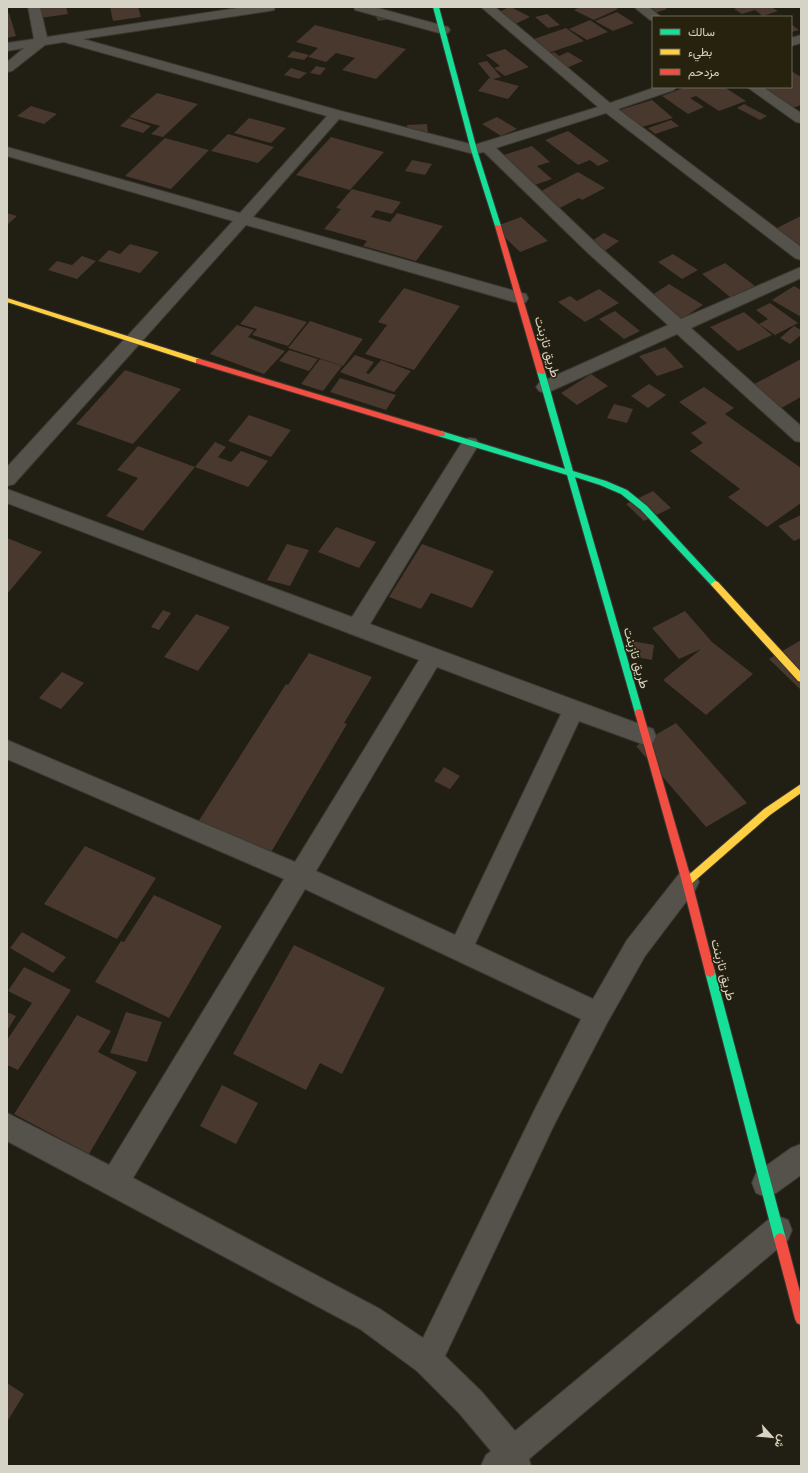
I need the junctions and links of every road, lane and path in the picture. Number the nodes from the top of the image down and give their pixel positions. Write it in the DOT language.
graph roads {
  1 [pos="34,7"];
  2 [pos="174,7"];
  3 [pos="269,7"];
  4 [pos="360,7"];
  5 [pos="436,7"];
  6 [pos="487,7"];
  7 [pos="640,7"];
  8 [pos="654,16"];
  9 [pos="180,21"];
  10 [pos="443,30"];
  11 [pos="64,38"];
  12 [pos="41,42"];
  13 [pos="7,47"];
  14 [pos="7,68"];
  15 [pos="666,88"];
  16 [pos="755,88"];
  17 [pos="608,108"];
  18 [pos="336,114"];
  19 [pos="801,119"];
  20 [pos="480,148"];
  21 [pos="7,151"];
  22 [pos="243,219"];
  23 [pos="801,255"];
  24 [pos="801,272"];
  25 [pos="520,298"];
  26 [pos="7,300"];
  27 [pos="679,326"];
  28 [pos="132,341"];
  29 [pos="545,386"];
  30 [pos="801,436"];
  31 [pos="470,444"];
  32 [pos="570,475"];
  33 [pos="7,479"];
  34 [pos="7,496"];
  35 [pos="356,628"];
  36 [pos="432,656"];
  37 [pos="801,678"];
  38 [pos="574,709"];
  39 [pos="645,736"];
  40 [pos="7,749"];
  41 [pos="801,788"];
  42 [pos="300,875"];
  43 [pos="687,882"];
  44 [pos="460,950"];
  45 [pos="598,1014"];
  46 [pos="7,1126"];
  47 [pos="801,1158"];
  48 [pos="115,1182"];
  49 [pos="766,1183"];
  50 [pos="778,1230"];
  51 [pos="801,1319"];
  52 [pos="428,1360"];
  53 [pos="508,1461"];
  1 -- 12 [label="street"];
  2 -- 9 [label="street"];
  3 -- 9 [label="street"];
  4 -- 10 [label="street"];
  5 -- 10 [label="street, طريق تازبنت"];
  6 -- 17 [label="street"];
  7 -- 8 [label="street"];
  9 -- 11 [label="street"];
  10 -- 20 [label="street, طريق تازبنت"];
  11 -- 12 [label="street"];
  11 -- 18 [label="street"];
  12 -- 13 [label="street"];
  12 -- 14 [label="street"];
  15 -- 17 [label="street"];
  16 -- 19 [label="street"];
  17 -- 20 [label="street"];
  17 -- 23 [label="street"];
  18 -- 20 [label="street"];
  18 -- 22 [label="street"];
  20 -- 25 [label="street, طريق تازبنت"];
  20 -- 27 [label="street"];
  21 -- 22 [label="street"];
  22 -- 25 [label="street"];
  22 -- 28 [label="street"];
  24 -- 27 [label="street"];
  25 -- 29 [label="street, طريق تازبنت"];
  26 -- 28 [label="street"];
  27 -- 29 [label="street"];
  27 -- 30 [label="street"];
  28 -- 31 [label="street"];
  28 -- 33 [label="street"];
  29 -- 32 [label="street, طريق تازبنت"];
  31 -- 32 [label="street"];
  31 -- 35 [label="street"];
  32 -- 37 [label="street"];
  32 -- 39 [label="street, طريق تازبنت"];
  34 -- 35 [label="street"];
  35 -- 36 [label="street"];
  36 -- 38 [label="street"];
  36 -- 42 [label="street"];
  38 -- 39 [label="street"];
  38 -- 44 [label="street"];
  39 -- 43 [label="street, طريق تازبنت"];
  40 -- 42 [label="street"];
  41 -- 43 [label="street"];
  42 -- 44 [label="street"];
  42 -- 48 [label="street"];
  43 -- 45 [label="street"];
  43 -- 49 [label="street, طريق تازبنت"];
  44 -- 45 [label="street"];
  45 -- 52 [label="street"];
  46 -- 48 [label="street"];
  47 -- 49 [label="street"];
  48 -- 52 [label="street"];
  49 -- 50 [label="street, طريق تازبنت"];
  50 -- 51 [label="street, طريق تازبنت"];
  50 -- 53 [label="street"];
  52 -- 53 [label="street"];
}
